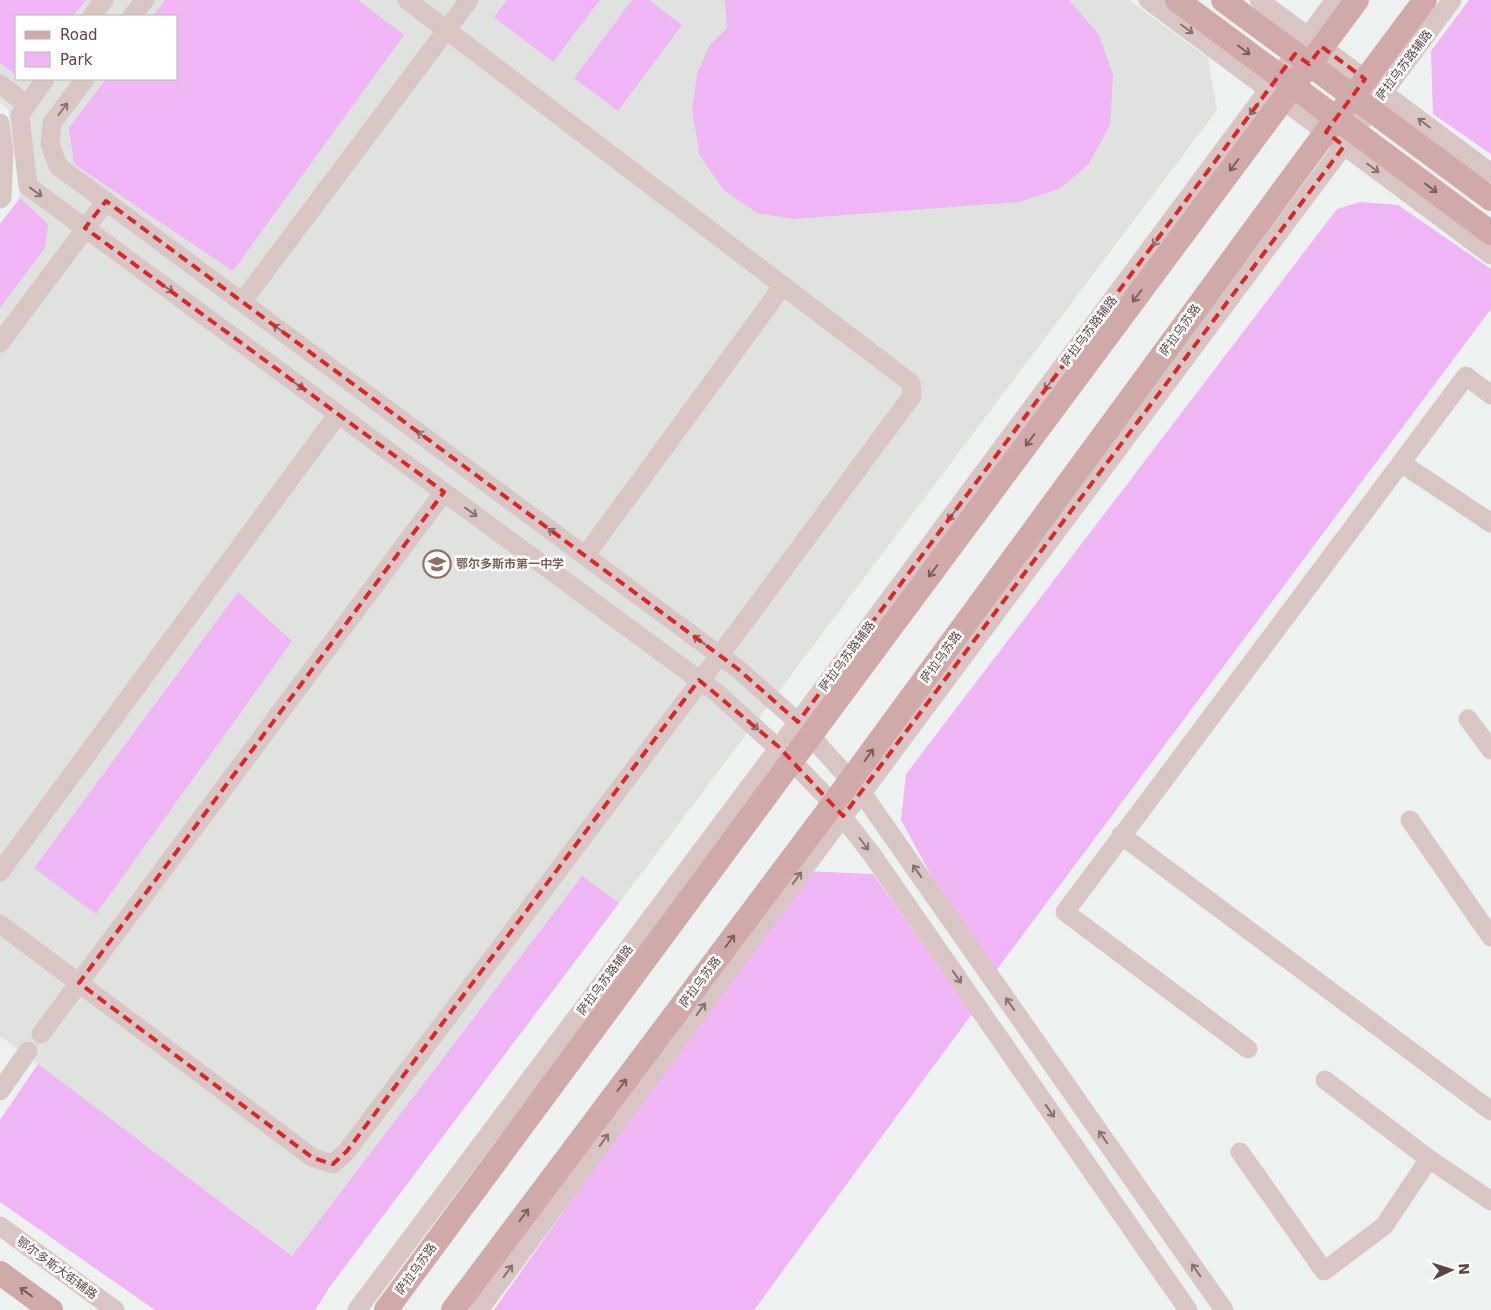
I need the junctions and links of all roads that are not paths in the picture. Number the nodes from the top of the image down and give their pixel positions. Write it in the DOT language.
graph roads {
  1 [pos="104,0"];
  2 [pos="144,0"];
  3 [pos="407,0"];
  4 [pos="469,0"];
  5 [pos="1148,0"];
  6 [pos="1177,0"];
  7 [pos="1223,0"];
  8 [pos="1259,0"];
  9 [pos="1335,0"];
  10 [pos="1357,0"];
  11 [pos="1425,0"];
  12 [pos="1452,0"];
  13 [pos="93,15"];
  14 [pos="133,15"];
  15 [pos="446,30"];
  16 [pos="1309,50"];
  17 [pos="44,80"];
  18 [pos="85,80"];
  19 [pos="0,84"];
  20 [pos="1281,88"];
  21 [pos="1368,94"];
  22 [pos="26,104"];
  23 [pos="0,123"];
  24 [pos="1340,132"];
  25 [pos="50,144"];
  26 [pos="24,148"];
  27 [pos="2,151"];
  28 [pos="1491,173"];
  29 [pos="0,199"];
  30 [pos="1491,199"];
  31 [pos="106,201"];
  32 [pos="84,228"];
  33 [pos="1491,233"];
  34 [pos="1491,255"];
  35 [pos="782,286"];
  36 [pos="242,302"];
  37 [pos="0,342"];
  38 [pos="1491,395"];
  39 [pos="338,414"];
  40 [pos="1401,463"];
  41 [pos="444,492"];
  42 [pos="1491,523"];
  43 [pos="586,556"];
  44 [pos="720,655"];
  45 [pos="700,680"];
  46 [pos="1468,719"];
  47 [pos="804,729"];
  48 [pos="1491,750"];
  49 [pos="785,754"];
  50 [pos="857,786"];
  51 [pos="838,810"];
  52 [pos="1410,820"];
  53 [pos="1121,835"];
  54 [pos="0,872"];
  55 [pos="0,924"];
  56 [pos="1491,937"];
  57 [pos="78,983"];
  58 [pos="41,1034"];
  59 [pos="1248,1049"];
  60 [pos="28,1051"];
  61 [pos="1325,1080"];
  62 [pos="0,1091"];
  63 [pos="1488,1103"];
  64 [pos="1240,1152"];
  65 [pos="1429,1160"];
  66 [pos="1491,1201"];
  67 [pos="0,1226"];
  68 [pos="0,1273"];
  69 [pos="51,1310"];
  70 [pos="115,1310"];
  71 [pos="357,1310"];
  72 [pos="386,1310"];
  73 [pos="452,1310"];
  74 [pos="479,1310"];
  75 [pos="1188,1310"];
  76 [pos="1224,1310"];
  1 -- 13 [label="street"];
  2 -- 14 [label="street"];
  3 -- 15 [label="street"];
  4 -- 15 [label="street"];
  5 -- 20 [label="street, one-way"];
  6 -- 20 [label="main road, one-way"];
  7 -- 16 [label="main road"];
  8 -- 16 [label="street"];
  9 -- 16 [label="street"];
  10 -- 16 [label="main road, 萨拉乌苏路"];
  11 -- 21 [label="main road, 萨拉乌苏路"];
  12 -- 21 [label="street, 萨拉乌苏路辅路"];
  15 -- 35 [label="street"];
  15 -- 36 [label="street"];
  16 -- 20 [label="main road, 萨拉乌苏路"];
  16 -- 21 [label="main road"];
  17 -- 22 [label="street"];
  25 -- 18 [label="street, one-way"];
  19 -- 22 [label="street"];
  20 -- 24 [label="main road"];
  20 -- 47 [label="main road, 萨拉乌苏路, one-way"];
  21 -- 24 [label="main road, 萨拉乌苏路"];
  28 -- 21 [label="street, one-way"];
  21 -- 30 [label="main road"];
  22 -- 26 [label="street"];
  23 -- 27 [label="street"];
  24 -- 33 [label="main road, one-way"];
  24 -- 34 [label="street, one-way"];
  50 -- 24 [label="main road, 萨拉乌苏路, one-way"];
  25 -- 26 [label="street"];
  25 -- 31 [label="street"];
  26 -- 27 [label="street"];
  26 -- 32 [label="street, one-way"];
  27 -- 29 [label="street"];
  31 -- 32 [label="street"];
  31 -- 36 [label="street"];
  32 -- 37 [label="street"];
  32 -- 39 [label="street, one-way"];
  35 -- 43 [label="street"];
  35 -- 44 [label="street"];
  43 -- 36 [label="street, one-way"];
  38 -- 40 [label="street"];
  39 -- 41 [label="street"];
  39 -- 54 [label="street"];
  40 -- 42 [label="street"];
  40 -- 53 [label="street"];
  41 -- 45 [label="street, one-way"];
  41 -- 57 [label="street"];
  44 -- 43 [label="street, one-way"];
  44 -- 45 [label="street"];
  44 -- 47 [label="street"];
  45 -- 49 [label="street, one-way"];
  45 -- 57 [label="street"];
  46 -- 48 [label="street"];
  47 -- 49 [label="main road, 萨拉乌苏路"];
  47 -- 50 [label="street"];
  49 -- 51 [label="street"];
  49 -- 71 [label="street, 萨拉乌苏路辅路"];
  49 -- 72 [label="main road, 萨拉乌苏路"];
  50 -- 51 [label="main road, 萨拉乌苏路"];
  76 -- 50 [label="street, one-way"];
  73 -- 51 [label="main road, 萨拉乌苏路, one-way"];
  74 -- 51 [label="street, one-way"];
  51 -- 75 [label="street, one-way"];
  52 -- 56 [label="street"];
  53 -- 59 [label="street"];
  53 -- 63 [label="street"];
  55 -- 57 [label="street"];
  57 -- 58 [label="street"];
  60 -- 62 [label="street"];
  61 -- 65 [label="street"];
  64 -- 65 [label="street"];
  65 -- 66 [label="street"];
  67 -- 70 [label="street, 鄂尔多斯大街辅路"];
  69 -- 68 [label="main road, one-way"];
}
